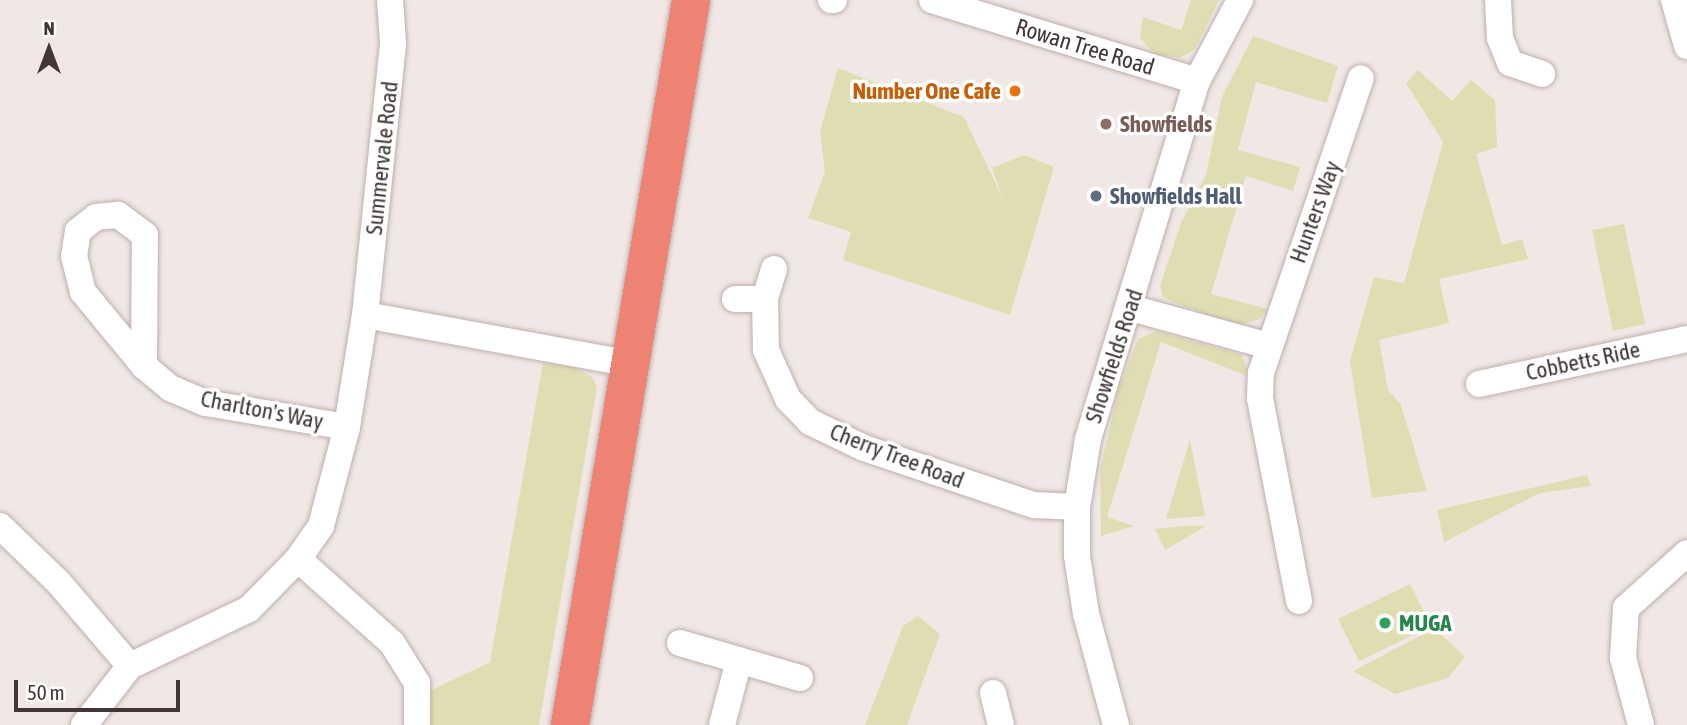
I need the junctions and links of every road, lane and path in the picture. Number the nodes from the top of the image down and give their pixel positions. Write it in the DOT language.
graph roads {
  1 [pos="390,0"];
  2 [pos="691,0"];
  3 [pos="932,0"];
  4 [pos="1240,0"];
  5 [pos="1498,0"];
  6 [pos="1674,0"];
  7 [pos="1687,46"];
  8 [pos="1542,74"];
  9 [pos="1361,78"];
  10 [pos="1197,81"];
  11 [pos="774,270"];
  12 [pos="735,299"];
  13 [pos="765,299"];
  14 [pos="1131,308"];
  15 [pos="365,315"];
  16 [pos="1687,339"];
  17 [pos="1269,346"];
  18 [pos="632,365"];
  19 [pos="144,366"];
  20 [pos="1479,384"];
  21 [pos="347,427"];
  22 [pos="1077,507"];
  23 [pos="0,526"];
  24 [pos="1687,553"];
  25 [pos="298,559"];
  26 [pos="1299,601"];
  27 [pos="680,643"];
  28 [pos="739,660"];
  29 [pos="130,666"];
  30 [pos="800,678"];
  31 [pos="993,693"];
  32 [pos="84,725"];
  33 [pos="417,725"];
  34 [pos="570,725"];
  35 [pos="722,725"];
  36 [pos="1001,725"];
  37 [pos="1116,725"];
  38 [pos="1641,725"];
  1 -- 15 [label="street, Summervale Road"];
  2 -- 18 [label="highway"];
  3 -- 10 [label="street, Rowan Tree Road"];
  4 -- 10 [label="street, Showfields Road"];
  5 -- 8 [label="street"];
  6 -- 7 [label="street"];
  9 -- 17 [label="street, Hunters Way"];
  10 -- 14 [label="street, Showfields Road"];
  11 -- 13 [label="street, Cherry Tree Road"];
  12 -- 13 [label="street"];
  13 -- 22 [label="street, Cherry Tree Road"];
  14 -- 17 [label="street"];
  14 -- 22 [label="street, Showfields Road"];
  15 -- 18 [label="street"];
  15 -- 21 [label="street, Summervale Road"];
  16 -- 20 [label="street, Cobbetts Ride"];
  17 -- 26 [label="street, Hunters Way"];
  18 -- 34 [label="highway"];
  19 -- 19 [label="street, Charlton's Way"];
  19 -- 21 [label="street, Charlton's Way"];
  21 -- 25 [label="street, Summervale Road"];
  22 -- 37 [label="street, Showfields Road"];
  23 -- 29 [label="street"];
  24 -- 38 [label="street"];
  25 -- 29 [label="street, Summervale Road"];
  25 -- 33 [label="street"];
  27 -- 28 [label="street"];
  28 -- 30 [label="street"];
  28 -- 35 [label="street"];
  29 -- 32 [label="street"];
  31 -- 36 [label="street"];
}
